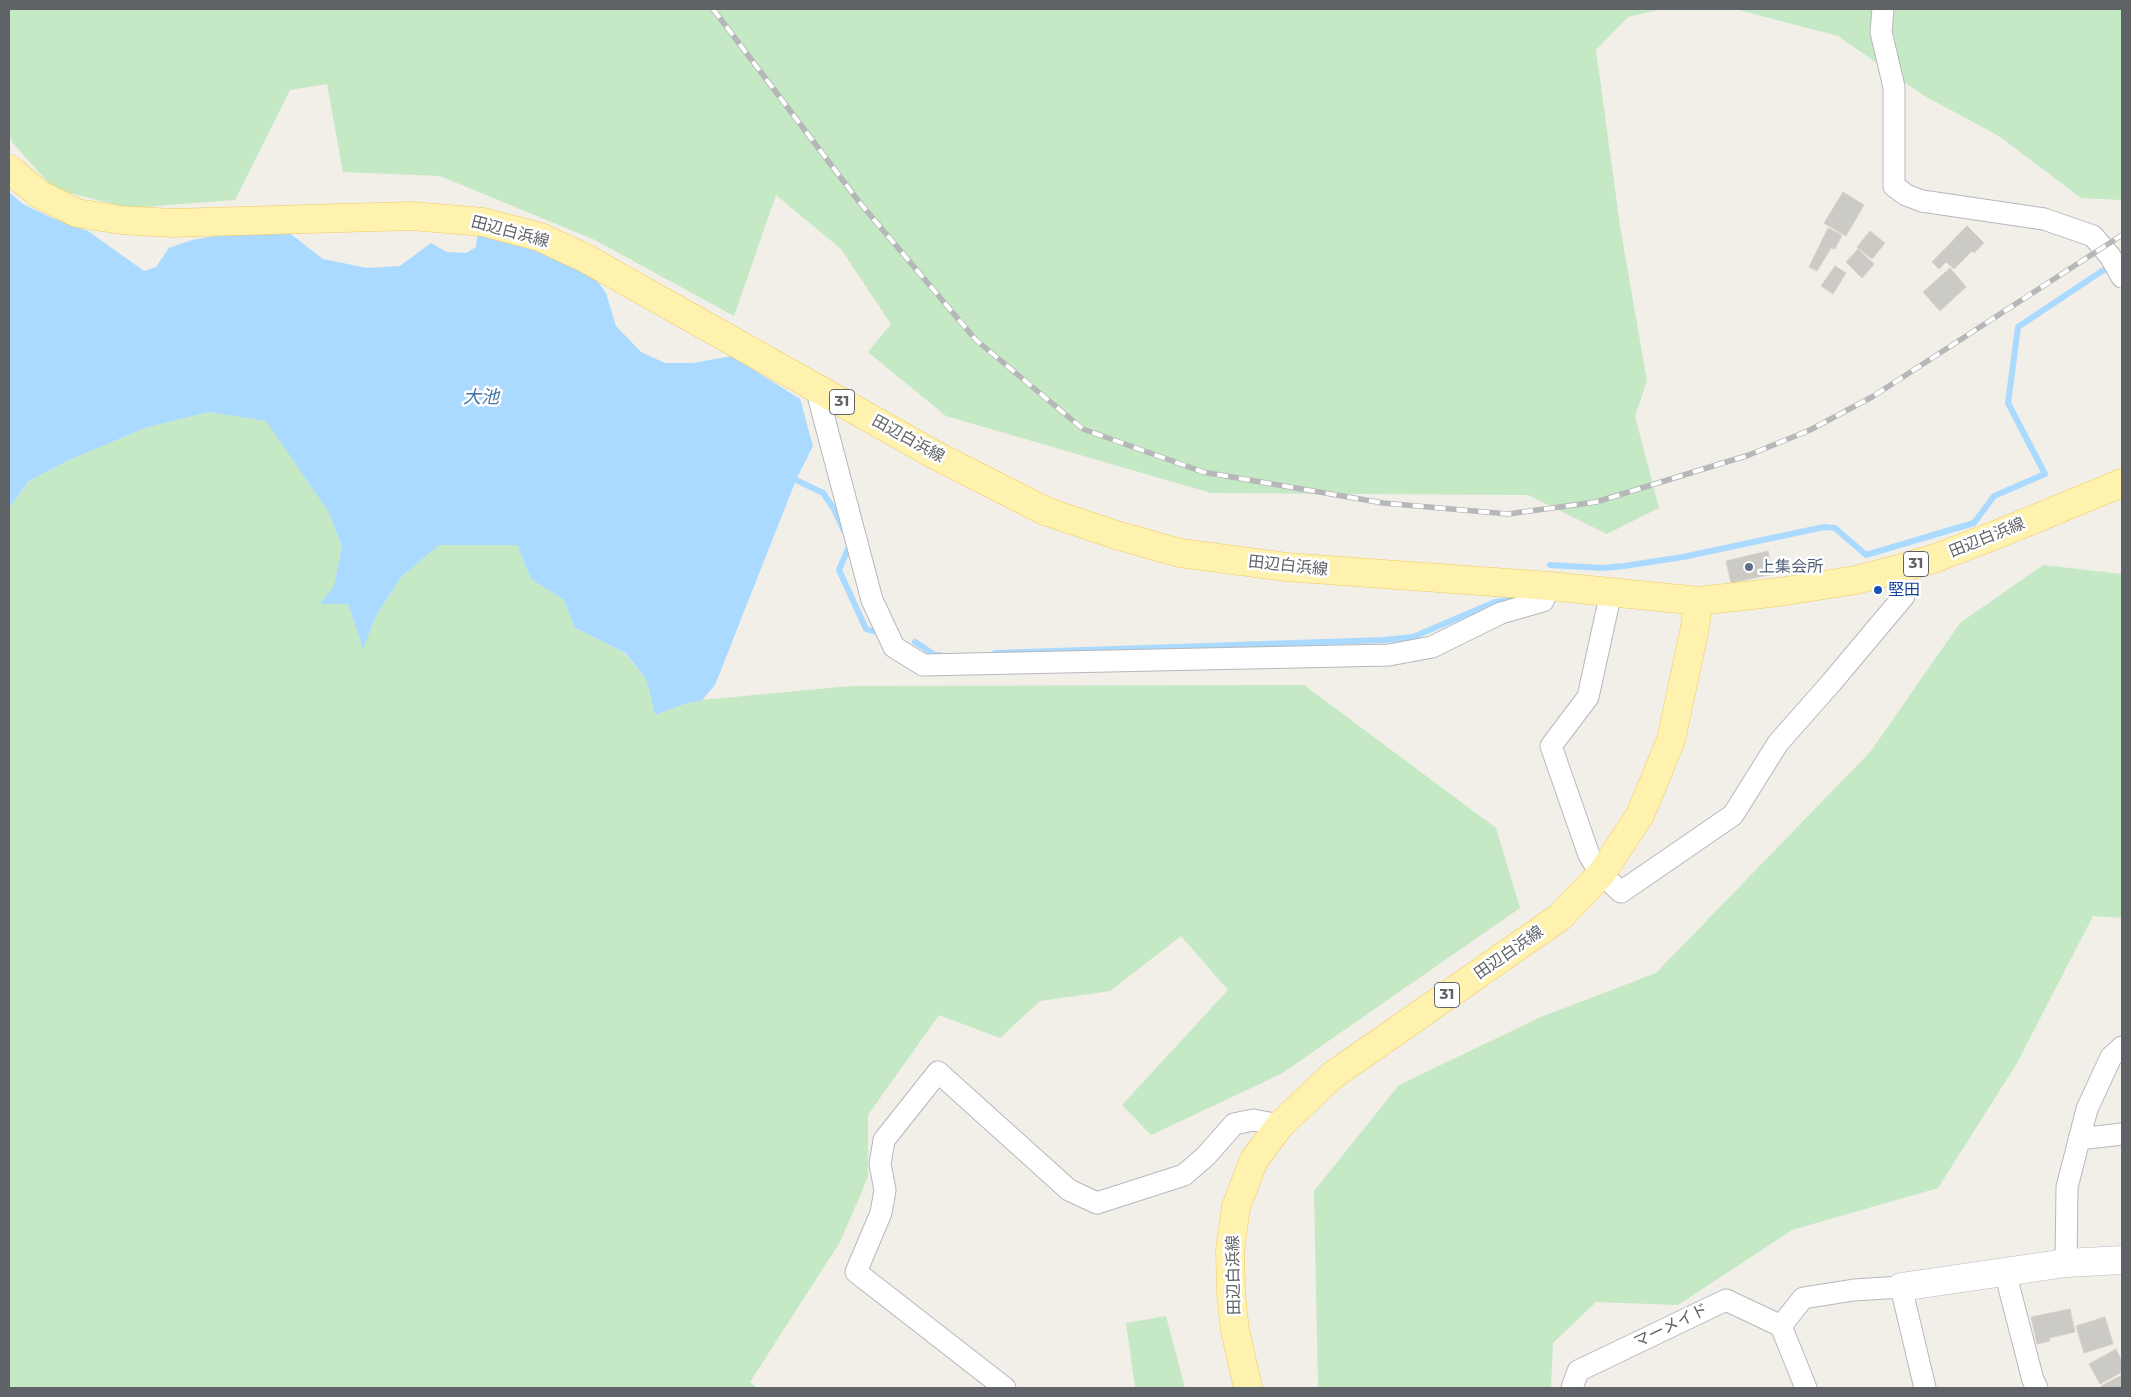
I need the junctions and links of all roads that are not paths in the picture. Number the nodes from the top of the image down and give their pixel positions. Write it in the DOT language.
graph roads {
  1 [pos="1883,9"];
  2 [pos="9,169"];
  3 [pos="2122,277"];
  4 [pos="818,388"];
  5 [pos="2122,483"];
  6 [pos="1902,568"];
  7 [pos="1550,586"];
  8 [pos="1611,592"];
  9 [pos="1699,602"];
  10 [pos="1601,874"];
  11 [pos="2122,1047"];
  12 [pos="1280,1126"];
  13 [pos="2122,1134"];
  14 [pos="2079,1138"];
  15 [pos="2066,1262"];
  16 [pos="2122,1262"];
  17 [pos="2005,1272"];
  18 [pos="1901,1287"];
  19 [pos="1781,1326"];
  20 [pos="1005,1388"];
  21 [pos="1248,1388"];
  22 [pos="1572,1388"];
  23 [pos="1806,1388"];
  24 [pos="1925,1388"];
  25 [pos="2036,1388"];
  1 -- 3 [label="street"];
  2 -- 4 [label="main road, 田辺白浜線 / 31"];
  4 -- 7 [label="main road, 田辺白浜線 / 31"];
  4 -- 7 [label="street"];
  5 -- 6 [label="main road, 田辺白浜線 / 31"];
  6 -- 9 [label="main road, 田辺白浜線 / 31"];
  6 -- 10 [label="street"];
  7 -- 8 [label="main road, 田辺白浜線 / 31"];
  8 -- 9 [label="main road, 田辺白浜線 / 31"];
  8 -- 10 [label="street"];
  9 -- 10 [label="main road, 田辺白浜線 / 31"];
  10 -- 12 [label="main road, 田辺白浜線 / 31"];
  11 -- 14 [label="street"];
  12 -- 20 [label="street"];
  12 -- 21 [label="main road, 田辺白浜線 / 31"];
  13 -- 14 [label="street"];
  14 -- 15 [label="street"];
  15 -- 16 [label="street"];
  15 -- 17 [label="street"];
  17 -- 18 [label="street"];
  17 -- 25 [label="street"];
  18 -- 19 [label="street"];
  18 -- 24 [label="street"];
  19 -- 22 [label="street, マーメイド"];
  19 -- 23 [label="street"];
}
